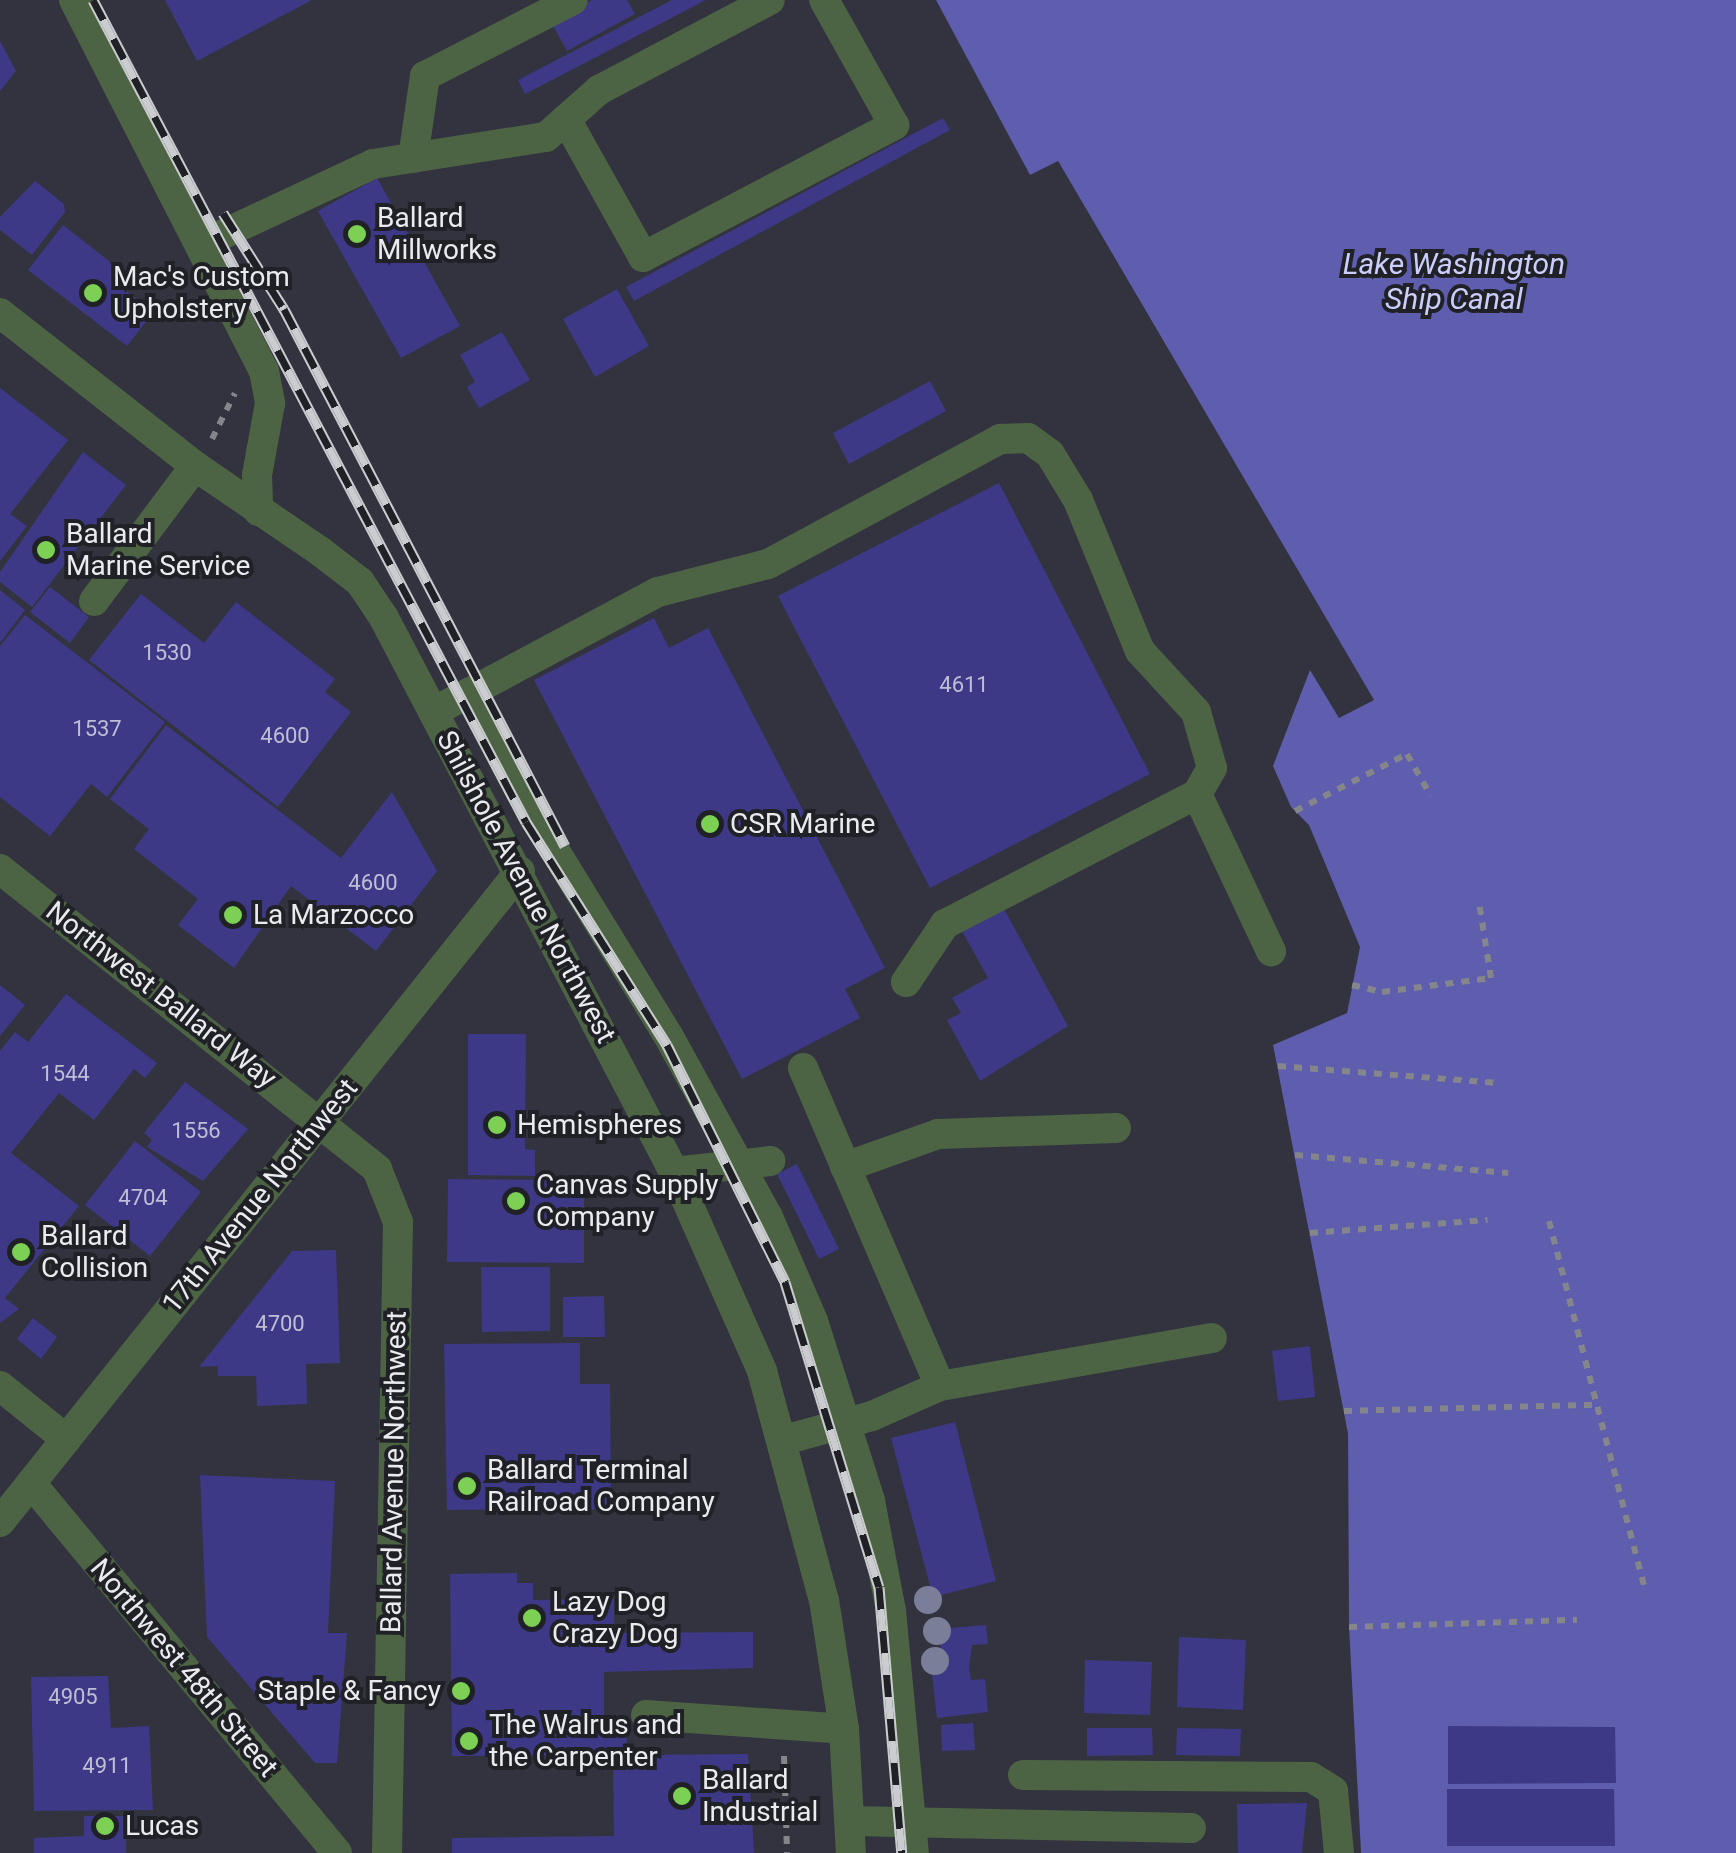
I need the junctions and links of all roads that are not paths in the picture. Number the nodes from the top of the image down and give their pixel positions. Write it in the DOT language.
graph roads {
  1 [pos="74,0"];
  2 [pos="573,0"];
  3 [pos="770,0"];
  4 [pos="824,0"];
  5 [pos="566,119"];
  6 [pos="412,158"];
  7 [pos="200,244"];
  8 [pos="0,313"];
  9 [pos="195,466"];
  10 [pos="258,510"];
  11 [pos="94,601"];
  12 [pos="470,692"];
  13 [pos="434,712"];
  14 [pos="1197,794"];
  15 [pos="0,870"];
  16 [pos="520,871"];
  17 [pos="1271,951"];
  18 [pos="906,982"];
  19 [pos="802,1068"];
  20 [pos="322,1120"];
  21 [pos="1116,1128"];
  22 [pos="770,1161"];
  23 [pos="736,1163"];
  24 [pos="845,1167"];
  25 [pos="674,1172"];
  26 [pos="1212,1338"];
  27 [pos="0,1386"];
  28 [pos="940,1386"];
  29 [pos="850,1423"];
  30 [pos="66,1439"];
  31 [pos="784,1440"];
  32 [pos="31,1483"];
  33 [pos="0,1522"];
  34 [pos="646,1715"];
  35 [pos="844,1729"];
  36 [pos="1023,1775"];
  37 [pos="851,1822"];
  38 [pos="911,1822"];
  39 [pos="1191,1828"];
  40 [pos="337,1853"];
  41 [pos="387,1853"];
  42 [pos="851,1853"];
  43 [pos="914,1853"];
  44 [pos="1340,1853"];
  1 -- 7 [label="street"];
  2 -- 6 [label="street"];
  3 -- 5 [label="street"];
  4 -- 5 [label="street"];
  5 -- 6 [label="street"];
  6 -- 7 [label="street"];
  7 -- 10 [label="street"];
  8 -- 9 [label="street, Shilshole Avenue Northwest"];
  9 -- 10 [label="street, Shilshole Avenue Northwest"];
  9 -- 11 [label="street"];
  10 -- 13 [label="street, Shilshole Avenue Northwest"];
  12 -- 13 [label="street"];
  12 -- 14 [label="street"];
  12 -- 23 [label="street"];
  13 -- 16 [label="street, Shilshole Avenue Northwest"];
  14 -- 17 [label="street"];
  14 -- 18 [label="street"];
  15 -- 20 [label="street, Northwest Ballard Way"];
  16 -- 20 [label="street, 17th Avenue Northwest"];
  16 -- 25 [label="street, Shilshole Avenue Northwest"];
  19 -- 24 [label="street"];
  20 -- 30 [label="street, 17th Avenue Northwest"];
  20 -- 41 [label="street, Ballard Avenue Northwest"];
  21 -- 24 [label="street"];
  22 -- 23 [label="street"];
  23 -- 25 [label="street"];
  23 -- 29 [label="street"];
  24 -- 28 [label="street"];
  25 -- 31 [label="street, Shilshole Avenue Northwest"];
  26 -- 28 [label="street"];
  27 -- 30 [label="street"];
  28 -- 29 [label="street"];
  29 -- 31 [label="street"];
  29 -- 38 [label="street"];
  30 -- 32 [label="street, 17th Avenue Northwest"];
  31 -- 35 [label="street, Shilshole Avenue Northwest"];
  32 -- 33 [label="street, 17th Avenue Northwest"];
  32 -- 40 [label="street, Northwest 48th Street"];
  34 -- 35 [label="street"];
  35 -- 37 [label="street, Shilshole Avenue Northwest"];
  36 -- 44 [label="street"];
  37 -- 38 [label="street"];
  37 -- 42 [label="street, Shilshole Avenue Northwest"];
  38 -- 39 [label="street"];
  38 -- 43 [label="street"];
}
